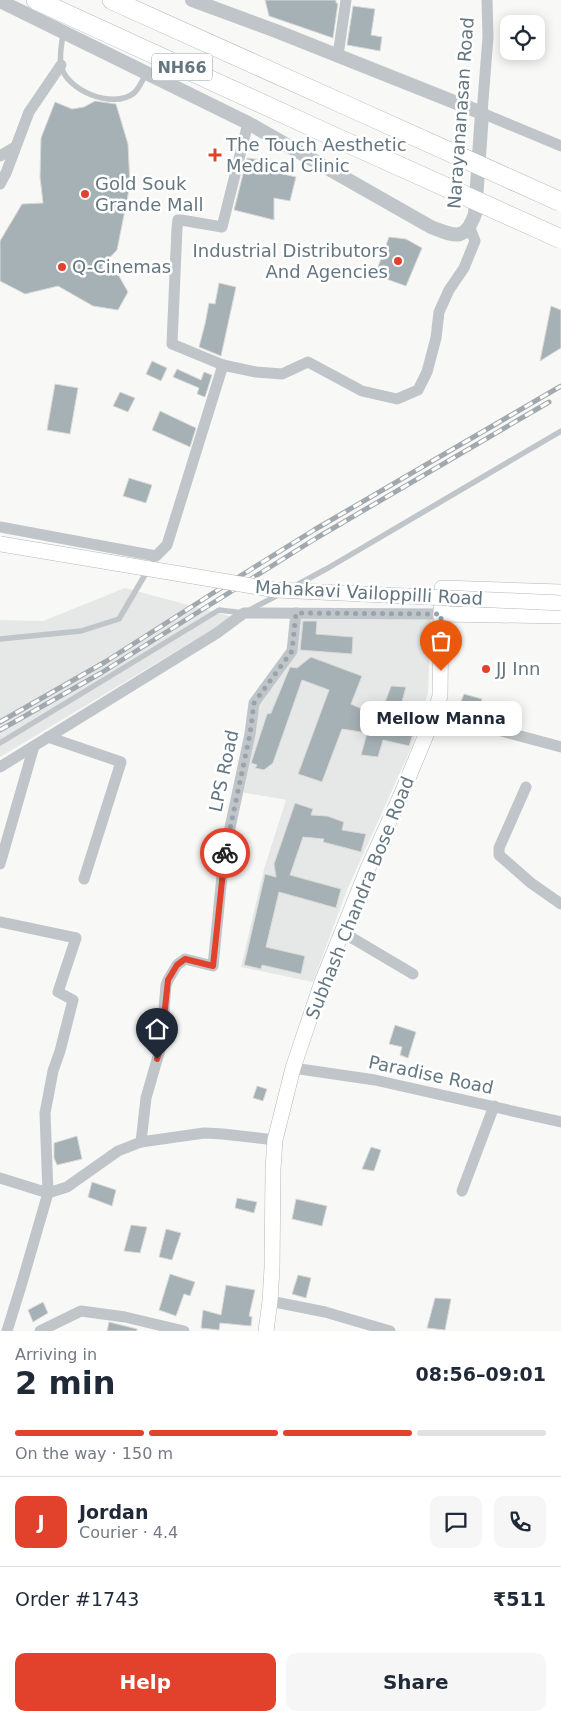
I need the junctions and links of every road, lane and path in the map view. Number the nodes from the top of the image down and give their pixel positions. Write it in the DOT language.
graph roads {
  1 [pos="36,0"];
  2 [pos="112,0"];
  3 [pos="192,0"];
  4 [pos="346,0"];
  5 [pos="487,0"];
  6 [pos="0,2"];
  7 [pos="63,32"];
  8 [pos="338,55"];
  9 [pos="61,65"];
  10 [pos="147,72"];
  11 [pos="482,113"];
  12 [pos="248,123"];
  13 [pos="561,146"];
  14 [pos="15,147"];
  15 [pos="0,156"];
  16 [pos="0,184"];
  17 [pos="561,202"];
  18 [pos="470,228"];
  19 [pos="561,239"];
  20 [pos="223,365"];
  21 [pos="561,431"];
  22 [pos="0,527"];
  23 [pos="0,544"];
  24 [pos="156,556"];
  25 [pos="561,592"];
  26 [pos="561,603"];
  27 [pos="244,612"];
  28 [pos="296,613"];
  29 [pos="441,614"];
  30 [pos="561,616"];
  31 [pos="0,639"];
  32 [pos="435,713"];
  33 [pos="48,737"];
  34 [pos="0,743"];
  35 [pos="34,746"];
  36 [pos="561,747"];
  37 [pos="0,767"];
  38 [pos="526,787"];
  39 [pos="0,864"];
  40 [pos="84,879"];
  41 [pos="561,904"];
  42 [pos="0,922"];
  43 [pos="342,932"];
  44 [pos="413,974"];
  45 [pos="293,1068"];
  46 [pos="494,1106"];
  47 [pos="561,1122"];
  48 [pos="275,1140"];
  49 [pos="141,1142"];
  50 [pos="0,1178"];
  51 [pos="462,1191"];
  52 [pos="48,1193"];
  53 [pos="270,1301"];
  54 [pos="7,1331"];
  55 [pos="40,1331"];
  56 [pos="184,1331"];
  57 [pos="266,1331"];
  58 [pos="390,1331"];
  1 -- 19 [label="highway, NH66, bridge"];
  2 -- 17 [label="highway, NH66, bridge"];
  3 -- 8 [label="street"];
  4 -- 8 [label="street"];
  5 -- 11 [label="street, Narayananasan Road"];
  6 -- 7 [label="street"];
  7 -- 9 [label="lane"];
  7 -- 10 [label="street"];
  8 -- 11 [label="street"];
  9 -- 10 [label="lane"];
  9 -- 14 [label="street"];
  10 -- 12 [label="street"];
  11 -- 13 [label="street"];
  11 -- 18 [label="street, Narayananasan Road"];
  12 -- 18 [label="street"];
  12 -- 20 [label="street"];
  14 -- 15 [label="street"];
  14 -- 16 [label="street"];
  18 -- 20 [label="street"];
  20 -- 24 [label="street"];
  21 -- 27 [label="lane"];
  22 -- 24 [label="street"];
  23 -- 26 [label="main road, Mahakavi Vailoppilli Road, bridge"];
  24 -- 31 [label="lane"];
  25 -- 29 [label="main road, Subhash Chandra Bose Road"];
  27 -- 28 [label="street"];
  27 -- 33 [label="street"];
  27 -- 34 [label="lane"];
  28 -- 29 [label="street"];
  28 -- 49 [label="street, LPS Road"];
  29 -- 30 [label="main road"];
  29 -- 32 [label="main road, Subhash Chandra Bose Road"];
  32 -- 36 [label="street"];
  32 -- 43 [label="main road, Subhash Chandra Bose Road"];
  33 -- 35 [label="street"];
  33 -- 40 [label="street"];
  35 -- 37 [label="street"];
  35 -- 39 [label="street"];
  38 -- 41 [label="street"];
  42 -- 52 [label="street"];
  43 -- 44 [label="street"];
  43 -- 45 [label="main road, Subhash Chandra Bose Road"];
  45 -- 46 [label="street, Paradise Road"];
  45 -- 48 [label="main road, Subhash Chandra Bose Road"];
  46 -- 47 [label="street, Paradise Road"];
  46 -- 51 [label="street"];
  48 -- 49 [label="street"];
  48 -- 53 [label="main road, Subhash Chandra Bose Road"];
  49 -- 52 [label="street"];
  50 -- 52 [label="street"];
  52 -- 54 [label="street"];
  53 -- 57 [label="main road, Subhash Chandra Bose Road"];
  53 -- 58 [label="street"];
  55 -- 56 [label="street"];
}
